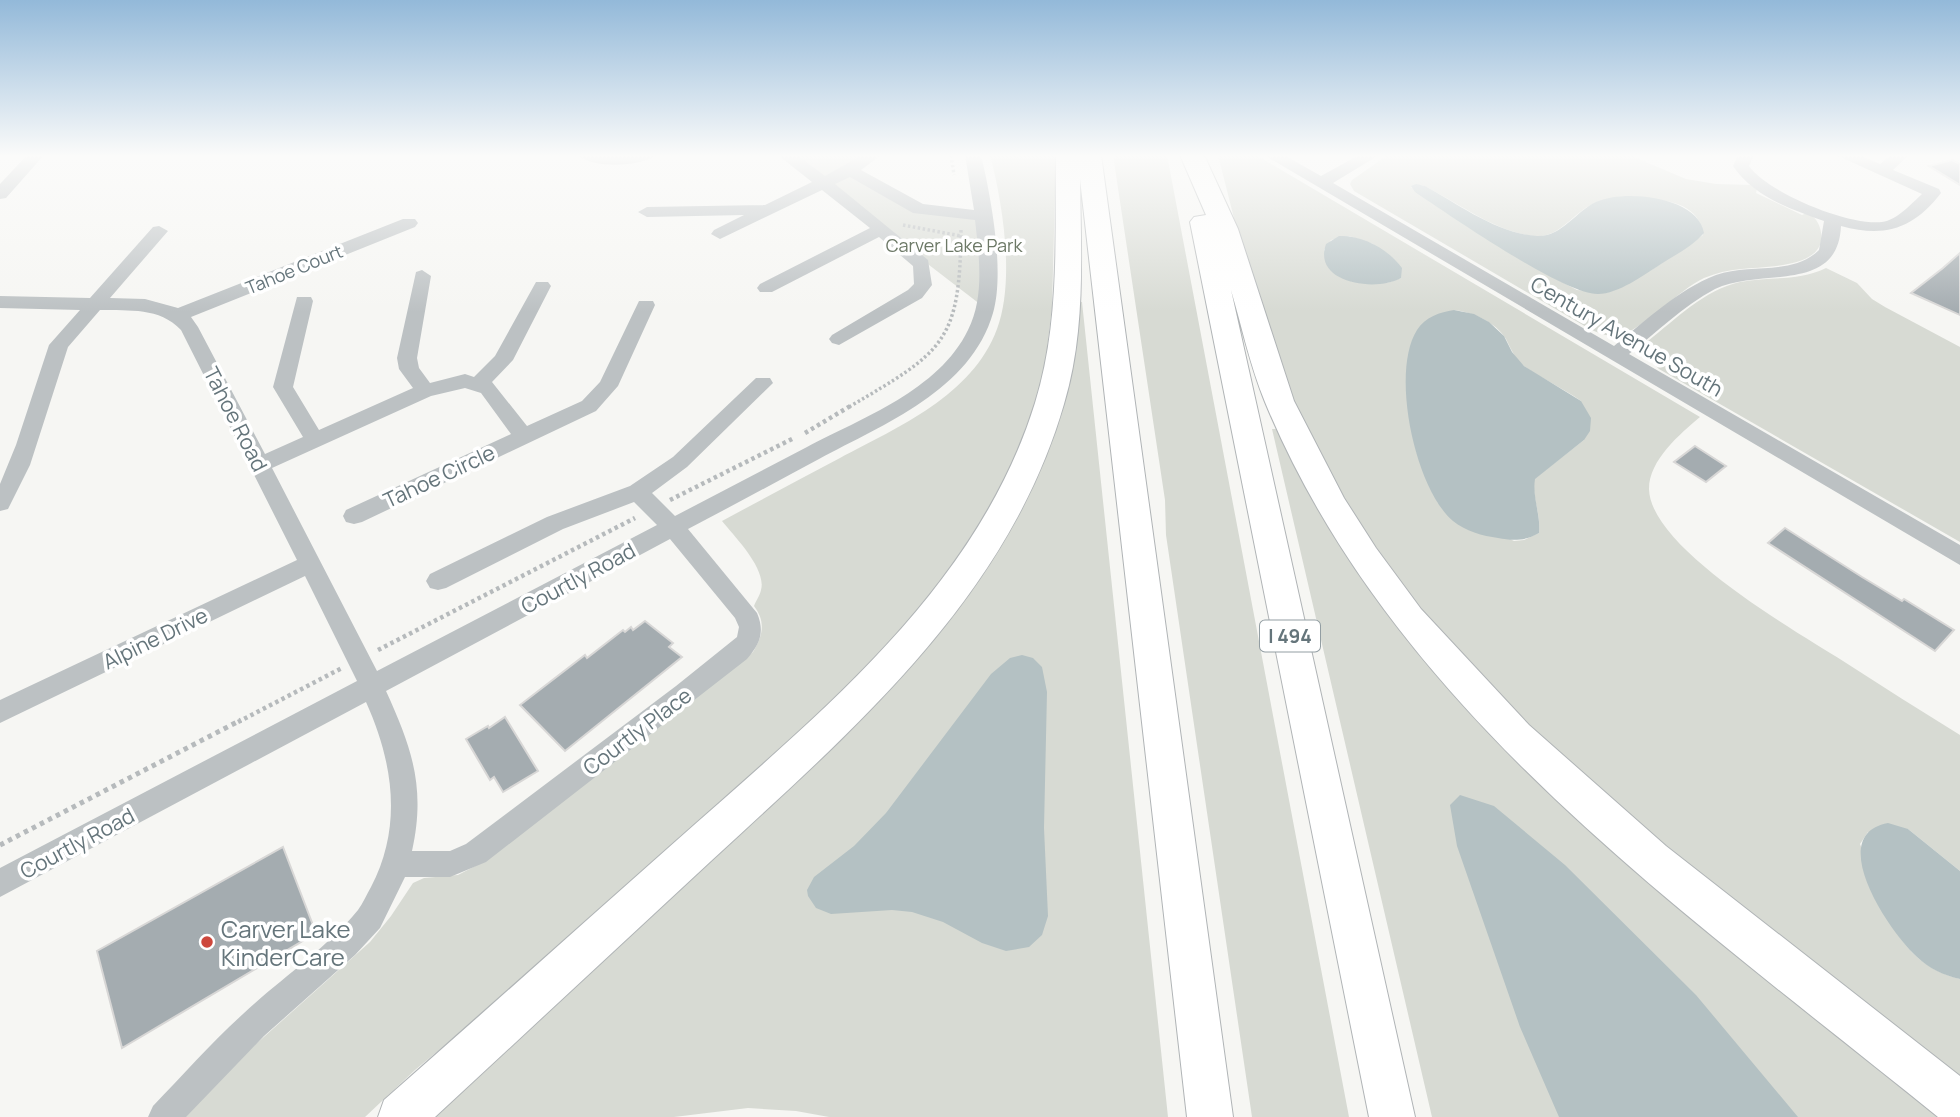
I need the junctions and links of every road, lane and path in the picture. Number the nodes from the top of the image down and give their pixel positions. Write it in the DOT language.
graph roads {
  1 [pos="774,207"];
  2 [pos="854,207"];
  3 [pos="916,207"];
  4 [pos="1067,207"];
  5 [pos="1096,207"];
  6 [pos="1202,207"];
  7 [pos="1215,207"];
  8 [pos="1362,207"];
  9 [pos="1806,207"];
  10 [pos="1916,207"];
  11 [pos="983,209"];
  12 [pos="768,210"];
  13 [pos="647,212"];
  14 [pos="1833,220"];
  15 [pos="409,223"];
  16 [pos="881,229"];
  17 [pos="159,231"];
  18 [pos="720,234"];
  19 [pos="422,276"];
  20 [pos="542,286"];
  21 [pos="766,288"];
  22 [pos="304,301"];
  23 [pos="0,302"];
  24 [pos="91,305"];
  25 [pos="646,305"];
  26 [pos="179,315"];
  27 [pos="839,339"];
  28 [pos="1615,355"];
  29 [pos="763,383"];
  30 [pos="479,384"];
  31 [pos="425,391"];
  32 [pos="524,437"];
  33 [pos="315,440"];
  34 [pos="259,466"];
  35 [pos="638,492"];
  36 [pos="0,503"];
  37 [pos="354,516"];
  38 [pos="672,528"];
  39 [pos="1960,556"];
  40 [pos="310,564"];
  41 [pos="438,581"];
  42 [pos="372,687"];
  43 [pos="0,712"];
  44 [pos="396,864"];
  45 [pos="0,883"];
  46 [pos="1960,1105"];
  47 [pos="164,1117"];
  48 [pos="401,1117"];
  49 [pos="1210,1117"];
  50 [pos="1392,1117"];
  1 -- 12 [label="street"];
  2 -- 16 [label="street"];
  3 -- 11 [label="street"];
  4 -- 48 [label="highway"];
  5 -- 49 [label="highway"];
  6 -- 50 [label="highway, I 494"];
  7 -- 46 [label="highway"];
  8 -- 28 [label="street, Century Avenue South"];
  9 -- 14 [label="street"];
  10 -- 14 [label="street"];
  11 -- 38 [label="street, Courtly Road"];
  12 -- 13 [label="street"];
  12 -- 18 [label="street"];
  14 -- 28 [label="street"];
  15 -- 26 [label="street, Tahoe Court"];
  16 -- 21 [label="street"];
  16 -- 27 [label="street"];
  17 -- 24 [label="street"];
  19 -- 31 [label="street"];
  20 -- 30 [label="street"];
  22 -- 33 [label="street"];
  23 -- 24 [label="street"];
  24 -- 26 [label="street"];
  24 -- 36 [label="street"];
  25 -- 32 [label="street, Tahoe Circle"];
  26 -- 34 [label="street, Tahoe Road"];
  28 -- 39 [label="street, Century Avenue South"];
  29 -- 35 [label="street"];
  30 -- 31 [label="street"];
  30 -- 32 [label="street, Tahoe Circle"];
  31 -- 33 [label="street"];
  32 -- 37 [label="street, Tahoe Circle"];
  33 -- 34 [label="street"];
  34 -- 40 [label="street, Tahoe Road"];
  35 -- 38 [label="street, Courtly Place"];
  35 -- 41 [label="street"];
  38 -- 42 [label="street, Courtly Road"];
  38 -- 44 [label="street, Courtly Place"];
  40 -- 42 [label="street, Tahoe Road"];
  40 -- 43 [label="street, Alpine Drive"];
  42 -- 44 [label="street, Tahoe Road"];
  42 -- 45 [label="street, Courtly Road"];
  44 -- 47 [label="street, Tahoe Road"];
}
